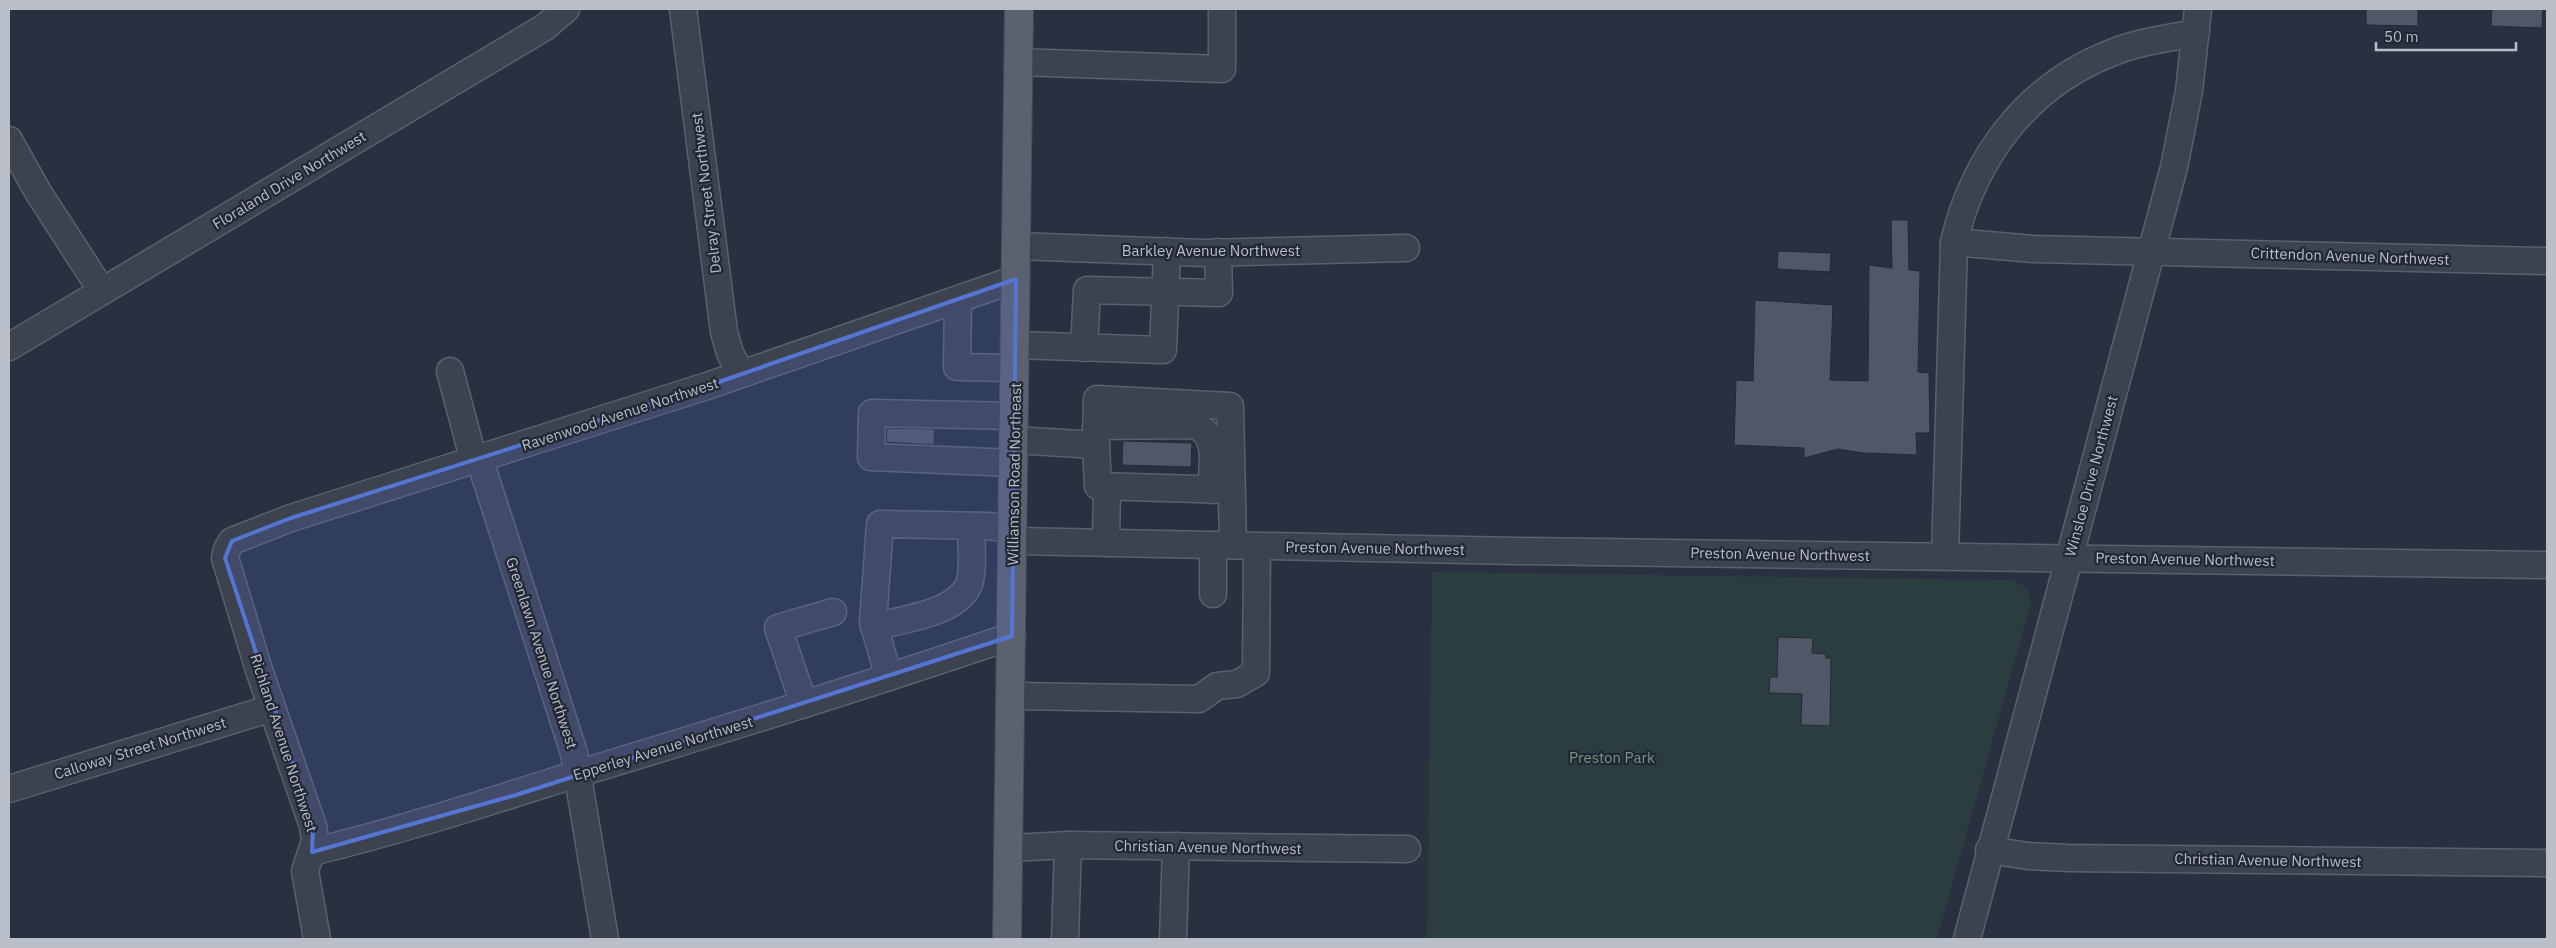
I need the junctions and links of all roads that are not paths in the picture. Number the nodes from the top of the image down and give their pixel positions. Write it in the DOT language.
graph roads {
  1 [pos="566,9"];
  2 [pos="683,9"];
  3 [pos="1004,9"];
  4 [pos="1019,9"];
  5 [pos="1222,9"];
  6 [pos="2197,21"];
  7 [pos="1018,62"];
  8 [pos="9,140"];
  9 [pos="1954,242"];
  10 [pos="1017,246"];
  11 [pos="1406,248"];
  12 [pos="2152,250"];
  13 [pos="1167,251"];
  14 [pos="1218,252"];
  15 [pos="2547,261"];
  16 [pos="1016,279"];
  17 [pos="102,291"];
  18 [pos="1165,291"];
  19 [pos="958,300"];
  20 [pos="9,347"];
  21 [pos="1084,348"];
  22 [pos="1015,357"];
  23 [pos="450,371"];
  24 [pos="741,374"];
  25 [pos="1096,436"];
  26 [pos="1014,440"];
  27 [pos="477,460"];
  28 [pos="1107,487"];
  29 [pos="1221,490"];
  30 [pos="971,526"];
  31 [pos="1013,535"];
  32 [pos="1106,543"];
  33 [pos="1234,545"];
  34 [pos="226,549"];
  35 [pos="1945,556"];
  36 [pos="2070,557"];
  37 [pos="2547,565"];
  38 [pos="1213,594"];
  39 [pos="833,612"];
  40 [pos="874,627"];
  41 [pos="1012,636"];
  42 [pos="889,677"];
  43 [pos="1011,696"];
  44 [pos="804,704"];
  45 [pos="272,708"];
  46 [pos="577,774"];
  47 [pos="9,789"];
  48 [pos="1068,845"];
  49 [pos="1176,846"];
  50 [pos="1009,848"];
  51 [pos="1407,849"];
  52 [pos="1990,850"];
  53 [pos="312,852"];
  54 [pos="2547,863"];
  55 [pos="317,939"];
  56 [pos="605,939"];
  57 [pos="1007,939"];
  58 [pos="1065,939"];
  59 [pos="1173,939"];
  60 [pos="1967,939"];
  1 -- 17 [label="street, Floraland Drive Northwest"];
  2 -- 24 [label="street, Delray Street Northwest"];
  3 -- 4 [label="street"];
  4 -- 7 [label="main road, Williamson Road Northeast"];
  5 -- 7 [label="street"];
  6 -- 9 [label="street"];
  6 -- 12 [label="street, Winsloe Drive Northwest"];
  7 -- 10 [label="main road, Williamson Road Northeast"];
  8 -- 17 [label="street"];
  9 -- 12 [label="street, Crittendon Avenue Northwest"];
  9 -- 35 [label="street"];
  10 -- 13 [label="street, Barkley Avenue Northwest"];
  10 -- 16 [label="main road, Williamson Road Northeast"];
  11 -- 14 [label="street, Barkley Avenue Northwest"];
  12 -- 15 [label="street, Crittendon Avenue Northwest"];
  12 -- 36 [label="street, Winsloe Drive Northwest"];
  13 -- 14 [label="street, Barkley Avenue Northwest"];
  13 -- 18 [label="street"];
  14 -- 18 [label="street"];
  16 -- 19 [label="street, Ravenwood Avenue Northwest"];
  16 -- 22 [label="main road, Williamson Road Northeast"];
  17 -- 20 [label="street, Floraland Drive Northwest"];
  18 -- 21 [label="street"];
  18 -- 21 [label="street"];
  19 -- 22 [label="street"];
  19 -- 24 [label="street, Ravenwood Avenue Northwest"];
  21 -- 22 [label="street"];
  22 -- 26 [label="main road, Williamson Road Northeast"];
  23 -- 27 [label="street, Greenlawn Avenue Northwest"];
  24 -- 27 [label="street, Ravenwood Avenue Northwest"];
  25 -- 26 [label="street"];
  25 -- 28 [label="street"];
  25 -- 29 [label="street"];
  25 -- 29 [label="street"];
  26 -- 26 [label="street"];
  26 -- 31 [label="main road, Williamson Road Northeast"];
  27 -- 34 [label="street, Ravenwood Avenue Northwest"];
  27 -- 46 [label="street, Greenlawn Avenue Northwest"];
  28 -- 29 [label="street"];
  28 -- 32 [label="street"];
  29 -- 33 [label="street"];
  30 -- 31 [label="street, Preston Avenue Northwest"];
  30 -- 40 [label="street"];
  30 -- 40 [label="street, Preston Avenue Northwest"];
  31 -- 32 [label="street, Preston Avenue Northwest"];
  31 -- 41 [label="main road, Williamson Road Northeast"];
  32 -- 33 [label="street, Preston Avenue Northwest"];
  33 -- 35 [label="street, Preston Avenue Northwest"];
  33 -- 38 [label="street"];
  33 -- 43 [label="street"];
  34 -- 45 [label="street, Richland Avenue Northwest"];
  35 -- 36 [label="street, Preston Avenue Northwest"];
  36 -- 37 [label="street, Preston Avenue Northwest"];
  36 -- 52 [label="street, Winsloe Drive Northwest"];
  39 -- 44 [label="street"];
  40 -- 42 [label="street"];
  41 -- 42 [label="street, Epperley Avenue Northwest"];
  41 -- 43 [label="main road, Williamson Road Northeast"];
  42 -- 44 [label="street, Epperley Avenue Northwest"];
  43 -- 50 [label="main road, Williamson Road Northeast"];
  44 -- 46 [label="street, Epperley Avenue Northwest"];
  45 -- 47 [label="street, Calloway Street Northwest"];
  45 -- 53 [label="street, Richland Avenue Northwest"];
  46 -- 53 [label="street, Epperley Avenue Northwest"];
  46 -- 56 [label="street, Greenlawn Avenue Northwest"];
  48 -- 49 [label="street, Christian Avenue Northwest"];
  48 -- 50 [label="street, Christian Avenue Northwest"];
  48 -- 58 [label="street"];
  49 -- 51 [label="street, Christian Avenue Northwest"];
  49 -- 59 [label="street"];
  50 -- 57 [label="main road, Williamson Road Northeast"];
  52 -- 54 [label="street, Christian Avenue Northwest"];
  52 -- 60 [label="street, Winsloe Drive Northwest"];
  53 -- 55 [label="street, Richland Avenue Northwest"];
}
